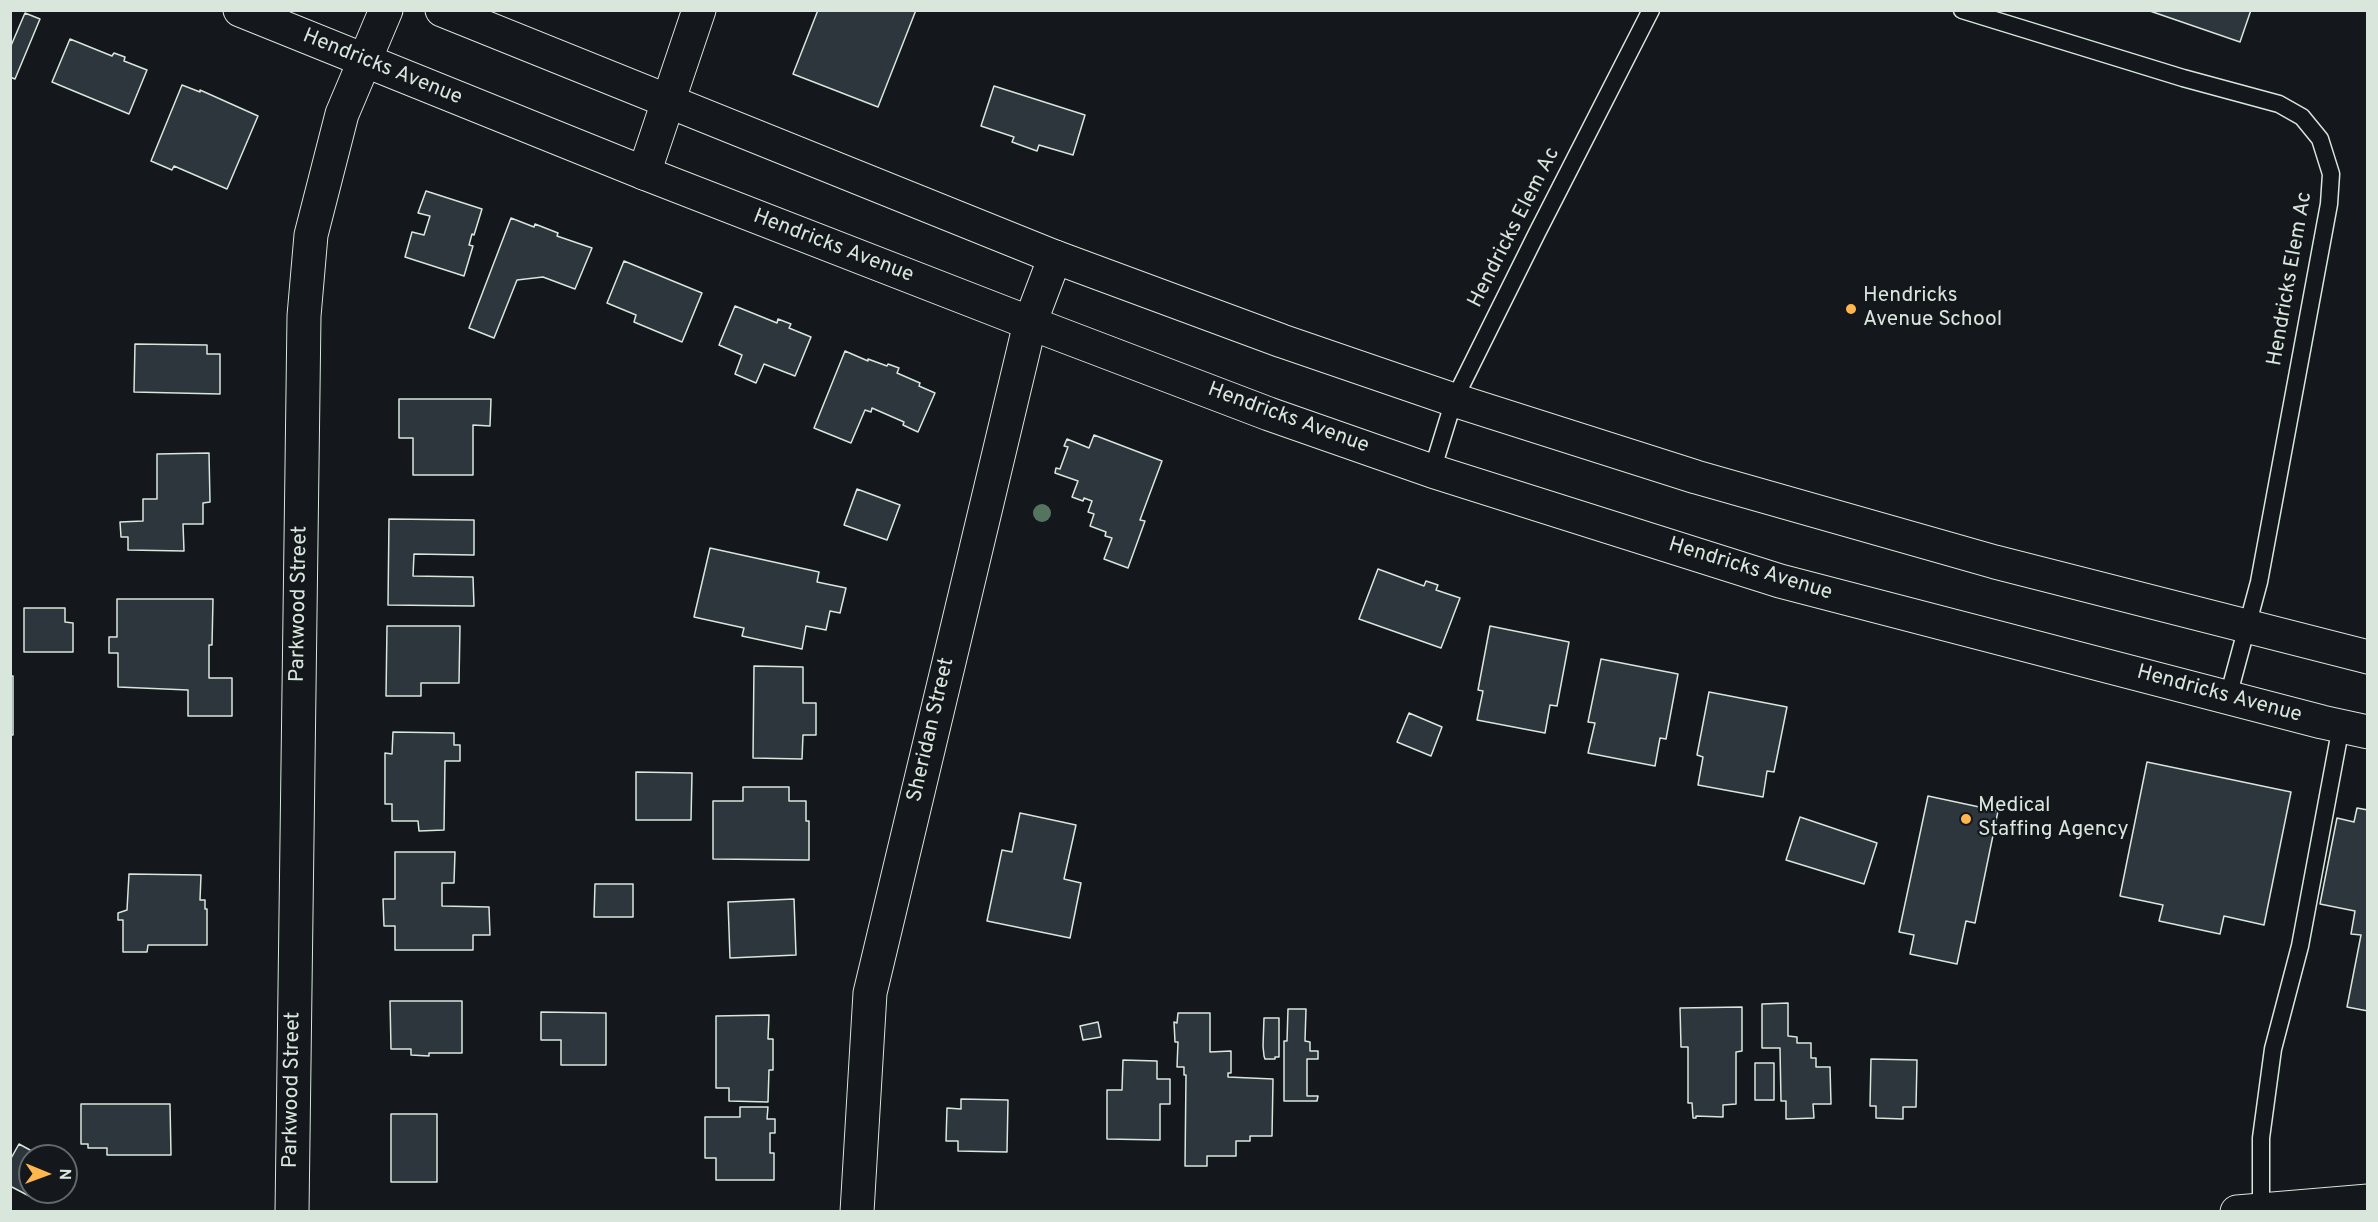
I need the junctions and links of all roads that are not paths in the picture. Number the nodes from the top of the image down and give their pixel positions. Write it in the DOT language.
graph roads {
  1 [pos="240,10"];
  2 [pos="386,10"];
  3 [pos="442,10"];
  4 [pos="699,10"];
  5 [pos="1651,10"];
  6 [pos="1962,10"];
  7 [pos="363,61"];
  8 [pos="669,103"];
  9 [pos="644,173"];
  10 [pos="1055,257"];
  11 [pos="1029,323"];
  12 [pos="1454,400"];
  13 [pos="1432,471"];
  14 [pos="2247,625"];
  15 [pos="2367,657"];
  16 [pos="2228,697"];
  17 [pos="2354,729"];
  18 [pos="2367,1201"];
  19 [pos="2306,1208"];
  20 [pos="2249,1210"];
  21 [pos="292,1212"];
  22 [pos="857,1212"];
  1 -- 7 [label="main road, Hendricks Avenue"];
  2 -- 7 [label="main road, Parkwood Street"];
  3 -- 8 [label="main road"];
  4 -- 8 [label="main road"];
  5 -- 12 [label="lane, Hendricks Elem Ac"];
  6 -- 14 [label="lane, Hendricks Elem Ac"];
  7 -- 9 [label="main road, Hendricks Avenue"];
  7 -- 21 [label="main road, Parkwood Street"];
  8 -- 9 [label="main road"];
  8 -- 10 [label="main road"];
  9 -- 11 [label="main road, Hendricks Avenue"];
  10 -- 11 [label="main road, Sheridan Street"];
  10 -- 12 [label="main road"];
  11 -- 13 [label="main road, Hendricks Avenue"];
  11 -- 22 [label="main road, Sheridan Street"];
  12 -- 13 [label="lane, Hendricks Elem Ac"];
  12 -- 14 [label="main road"];
  13 -- 16 [label="main road, Hendricks Avenue"];
  14 -- 15 [label="main road"];
  14 -- 16 [label="lane, Hendricks Elem Ac"];
  16 -- 17 [label="main road, Hendricks Avenue"];
  17 -- 20 [label="lane"];
  18 -- 19 [label="main road"];
  19 -- 20 [label="main road"];
}
